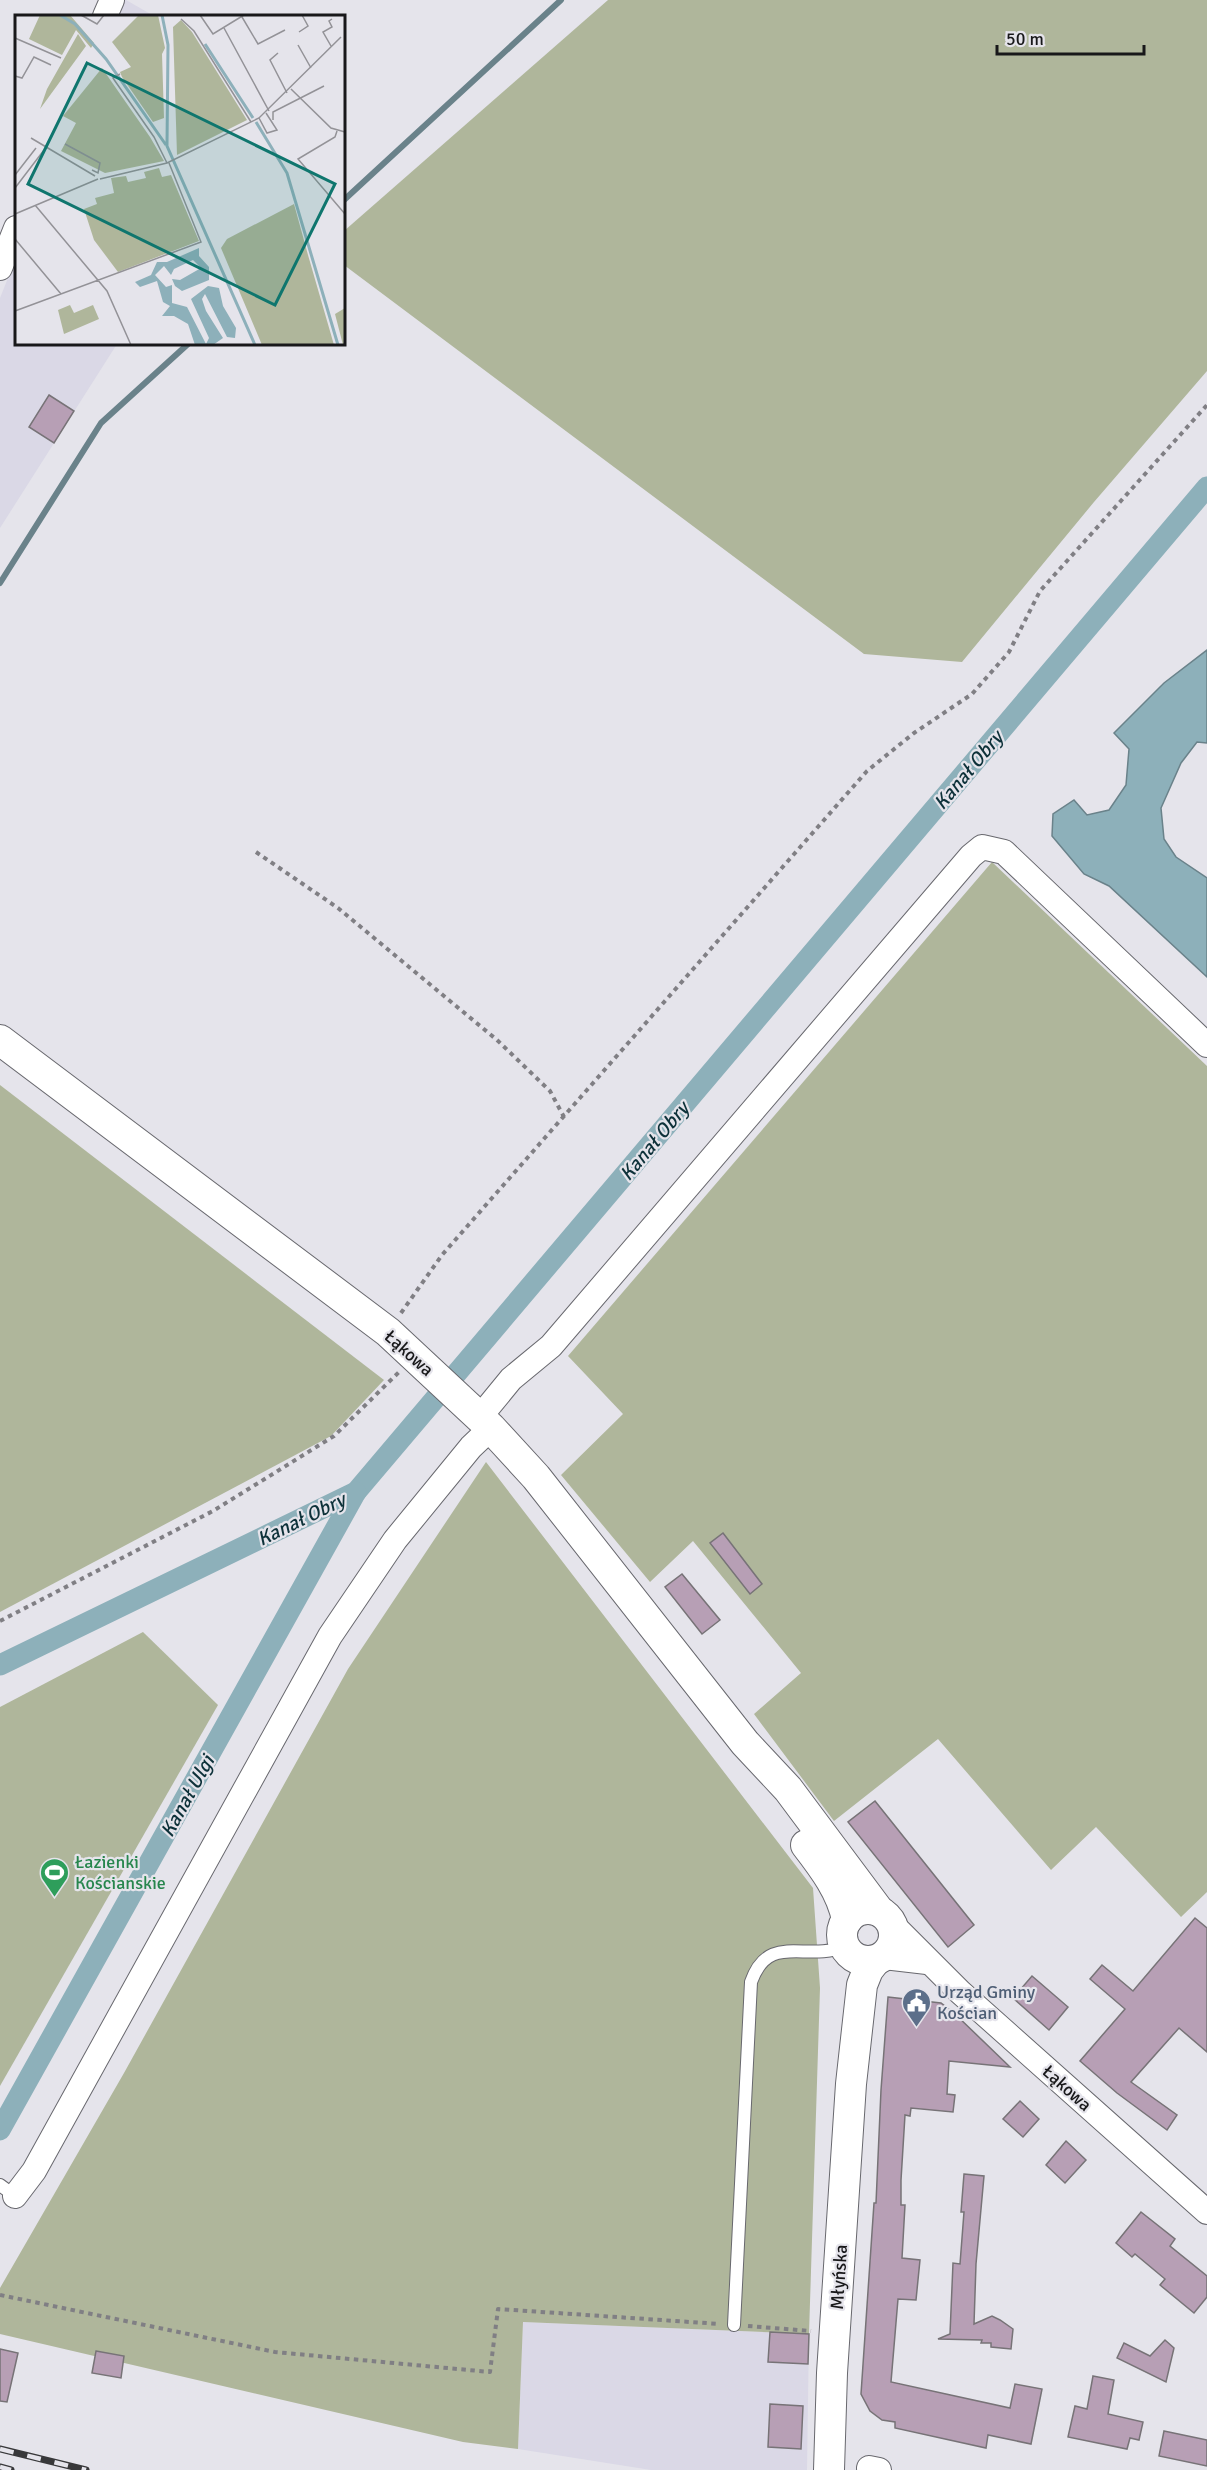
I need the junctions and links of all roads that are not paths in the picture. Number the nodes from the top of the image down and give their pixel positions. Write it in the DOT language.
graph roads {
  1 [pos="112,0"];
  2 [pos="105,15"];
  3 [pos="15,230"];
  4 [pos="0,268"];
  5 [pos="0,1040"];
  6 [pos="1207,1045"];
  7 [pos="481,1419"];
  8 [pos="745,1743"];
  9 [pos="886,1918"];
  10 [pos="846,1933"];
  11 [pos="879,1959"];
  12 [pos="927,1962"];
  13 [pos="851,2084"];
  14 [pos="8,2190"];
  15 [pos="1207,2212"];
  16 [pos="734,2325"];
  17 [pos="829,2470"];
  1 -- 2 [label="street"];
  3 -- 4 [label="street"];
  5 -- 7 [label="street, Łąkowa"];
  6 -- 7 [label="street"];
  7 -- 8 [label="street, Łąkowa"];
  7 -- 14 [label="street"];
  8 -- 9 [label="street, Łąkowa"];
  8 -- 10 [label="street, Łąkowa"];
  9 -- 10 [label="street"];
  9 -- 11 [label="street"];
  9 -- 12 [label="street, Łąkowa"];
  10 -- 11 [label="street"];
  10 -- 13 [label="street, Młyńska"];
  10 -- 16 [label="lane"];
  11 -- 12 [label="street"];
  11 -- 13 [label="street, Młyńska"];
  12 -- 15 [label="street, Łąkowa"];
  13 -- 17 [label="street, Młyńska"];
}
